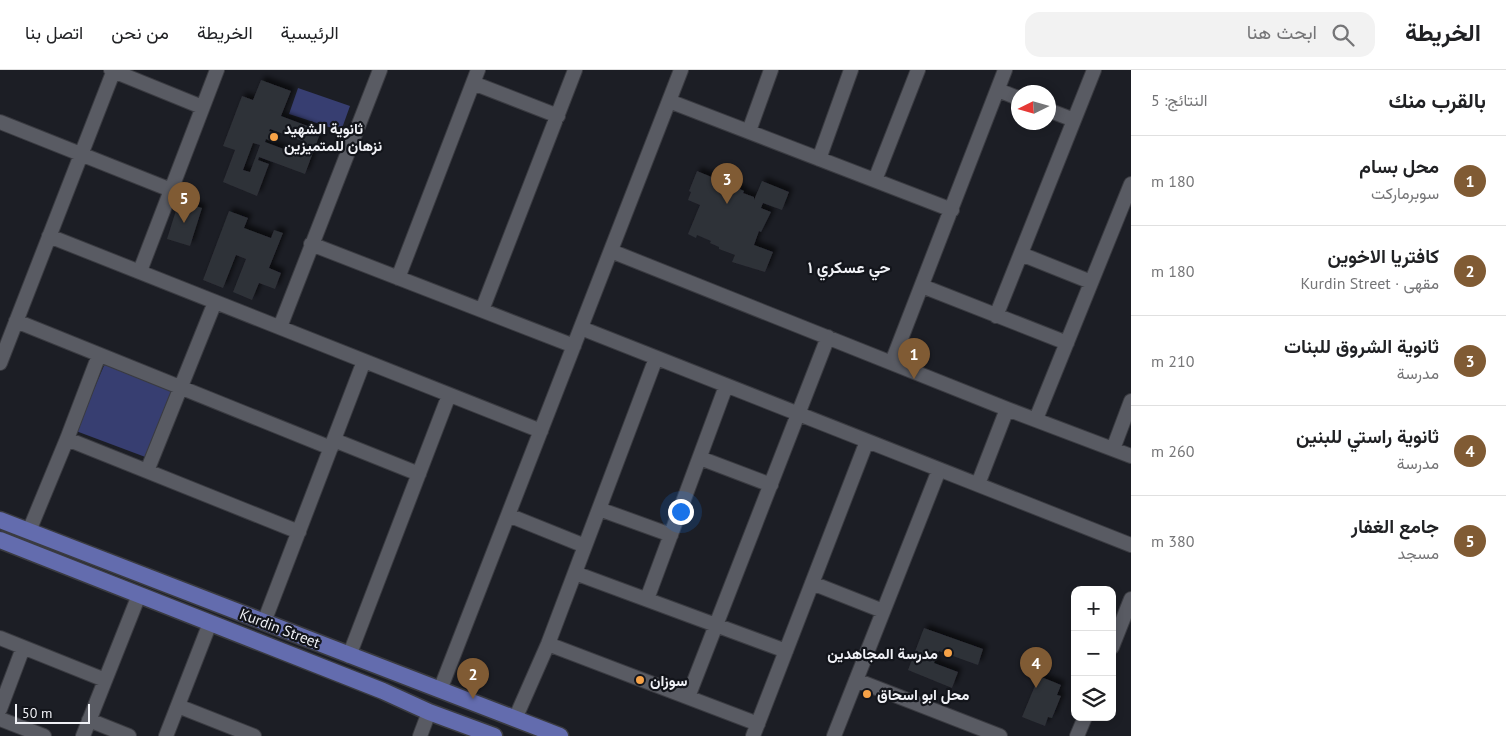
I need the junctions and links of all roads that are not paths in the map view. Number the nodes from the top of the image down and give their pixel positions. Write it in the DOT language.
graph roads {
  1 [pos="113,70"];
  2 [pos="216,70"];
  3 [pos="380,70"];
  4 [pos="576,70"];
  5 [pos="771,70"];
  6 [pos="851,70"];
  7 [pos="918,70"];
  8 [pos="1006,70"];
  9 [pos="1094,70"];
  10 [pos="678,71"];
  11 [pos="475,77"];
  12 [pos="998,90"];
  13 [pos="1011,95"];
  14 [pos="669,101"];
  15 [pos="202,107"];
  16 [pos="1056,113"];
  17 [pos="558,116"];
  18 [pos="1074,120"];
  19 [pos="0,122"];
  20 [pos="749,132"];
  21 [pos="81,154"];
  22 [pos="819,159"];
  23 [pos="875,180"];
  24 [pos="1131,184"];
  25 [pos="171,190"];
  26 [pos="952,210"];
  27 [pos="49,236"];
  28 [pos="312,244"];
  29 [pos="611,251"];
  30 [pos="1020,254"];
  31 [pos="140,272"];
  32 [pos="398,278"];
  33 [pos="1091,282"];
  34 [pos="922,286"];
  35 [pos="215,302"];
  36 [pos="482,310"];
  37 [pos="996,316"];
  38 [pos="16,321"];
  39 [pos="280,327"];
  40 [pos="581,328"];
  41 [pos="828,336"];
  42 [pos="1067,343"];
  43 [pos="574,346"];
  44 [pos="99,355"];
  45 [pos="656,358"];
  46 [pos="364,361"];
  47 [pos="892,362"];
  48 [pos="0,363"];
  49 [pos="726,386"];
  50 [pos="181,387"];
  51 [pos="449,395"];
  52 [pos="1131,401"];
  53 [pos="1007,409"];
  54 [pos="798,414"];
  55 [pos="1036,419"];
  56 [pos="541,431"];
  57 [pos="67,439"];
  58 [pos="867,441"];
  59 [pos="333,444"];
  60 [pos="1113,449"];
  61 [pos="1131,456"];
  62 [pos="700,458"];
  63 [pos="939,470"];
  64 [pos="148,471"];
  65 [pos="419,474"];
  66 [pos="978,484"];
  67 [pos="771,485"];
  68 [pos="599,508"];
  69 [pos="508,514"];
  70 [pos="0,520"];
  71 [pos="29,531"];
  72 [pos="299,532"];
  73 [pos="671,535"];
  74 [pos="0,540"];
  75 [pos="585,546"];
  76 [pos="1131,546"];
  77 [pos="575,573"];
  78 [pos="812,583"];
  79 [pos="139,595"];
  80 [pos="1131,599"];
  81 [pos="647,600"];
  82 [pos="883,611"];
  83 [pos="264,622"];
  84 [pos="210,623"];
  85 [pos="716,625"];
  86 [pos="1116,637"];
  87 [pos="0,638"];
  88 [pos="548,644"];
  89 [pos="23,648"];
  90 [pos="786,652"];
  91 [pos="349,656"];
  92 [pos="390,671"];
  93 [pos="105,680"];
  94 [pos="856,680"];
  95 [pos="440,690"];
  96 [pos="383,691"];
  97 [pos="688,697"];
  98 [pos="178,706"];
  99 [pos="0,709"];
  100 [pos="429,712"];
  101 [pos="515,718"];
  102 [pos="0,719"];
  103 [pos="89,720"];
  104 [pos="1083,721"];
  105 [pos="756,730"];
  106 [pos="249,735"];
  107 [pos="44,736"];
  108 [pos="83,736"];
  109 [pos="129,736"];
  110 [pos="166,736"];
  111 [pos="420,736"];
  112 [pos="494,736"];
  113 [pos="560,736"];
  114 [pos="834,736"];
  115 [pos="1000,736"];
  116 [pos="1077,736"];
  1 -- 15 [label="street"];
  1 -- 21 [label="street"];
  2 -- 15 [label="street"];
  3 -- 28 [label="street"];
  4 -- 17 [label="street"];
  5 -- 20 [label="street"];
  6 -- 22 [label="street"];
  7 -- 23 [label="street"];
  8 -- 12 [label="street"];
  9 -- 18 [label="street"];
  10 -- 14 [label="street"];
  11 -- 17 [label="street"];
  11 -- 32 [label="street"];
  12 -- 13 [label="street"];
  12 -- 26 [label="street"];
  14 -- 20 [label="street"];
  14 -- 29 [label="street"];
  15 -- 25 [label="street"];
  16 -- 18 [label="street"];
  17 -- 36 [label="street"];
  18 -- 30 [label="street"];
  19 -- 21 [label="street"];
  20 -- 22 [label="street"];
  21 -- 25 [label="street"];
  21 -- 27 [label="street"];
  22 -- 23 [label="street"];
  23 -- 26 [label="street"];
  24 -- 33 [label="street"];
  25 -- 31 [label="street"];
  26 -- 34 [label="street"];
  27 -- 31 [label="street"];
  27 -- 38 [label="street"];
  28 -- 32 [label="street"];
  28 -- 39 [label="street"];
  29 -- 40 [label="street"];
  29 -- 41 [label="street"];
  30 -- 33 [label="street"];
  30 -- 37 [label="street"];
  31 -- 35 [label="street"];
  32 -- 36 [label="street"];
  33 -- 42 [label="street"];
  34 -- 37 [label="street"];
  34 -- 47 [label="street"];
  35 -- 39 [label="street"];
  35 -- 50 [label="street"];
  36 -- 43 [label="street"];
  37 -- 42 [label="street"];
  38 -- 44 [label="street"];
  38 -- 48 [label="street"];
  39 -- 46 [label="street"];
  40 -- 43 [label="street"];
  40 -- 45 [label="street"];
  41 -- 47 [label="street"];
  41 -- 54 [label="street"];
  42 -- 55 [label="street"];
  43 -- 56 [label="street"];
  44 -- 50 [label="street"];
  44 -- 57 [label="street"];
  45 -- 49 [label="street"];
  45 -- 68 [label="street"];
  46 -- 51 [label="street"];
  46 -- 59 [label="street"];
  47 -- 53 [label="street"];
  49 -- 54 [label="street"];
  49 -- 62 [label="street"];
  50 -- 59 [label="street"];
  50 -- 64 [label="street"];
  51 -- 56 [label="street"];
  51 -- 65 [label="street"];
  52 -- 60 [label="street"];
  53 -- 55 [label="street"];
  53 -- 66 [label="street"];
  54 -- 58 [label="street"];
  54 -- 67 [label="street"];
  55 -- 60 [label="street"];
  56 -- 69 [label="street"];
  57 -- 64 [label="street"];
  57 -- 71 [label="street"];
  58 -- 63 [label="street"];
  58 -- 78 [label="street"];
  59 -- 65 [label="street"];
  59 -- 72 [label="street"];
  60 -- 61 [label="street"];
  62 -- 67 [label="street"];
  62 -- 73 [label="street"];
  63 -- 66 [label="street"];
  63 -- 82 [label="street"];
  64 -- 72 [label="street"];
  65 -- 91 [label="street"];
  66 -- 76 [label="street"];
  67 -- 85 [label="street"];
  68 -- 73 [label="street"];
  68 -- 75 [label="street"];
  69 -- 75 [label="street"];
  69 -- 95 [label="street"];
  70 -- 71 [label="main road, Kurdin Street"];
  71 -- 83 [label="main road, Kurdin Street"];
  72 -- 83 [label="street"];
  73 -- 81 [label="street"];
  74 -- 79 [label="main road, Kurdin Street"];
  75 -- 77 [label="street"];
  77 -- 81 [label="street"];
  77 -- 88 [label="street"];
  78 -- 82 [label="street"];
  78 -- 90 [label="street"];
  79 -- 84 [label="main road, Kurdin Street"];
  79 -- 93 [label="street"];
  80 -- 86 [label="street"];
  81 -- 85 [label="street"];
  82 -- 94 [label="street"];
  83 -- 91 [label="main road, Kurdin Street"];
  84 -- 96 [label="main road, Kurdin Street"];
  84 -- 98 [label="street"];
  85 -- 90 [label="street"];
  85 -- 97 [label="street"];
  87 -- 89 [label="street"];
  88 -- 97 [label="street"];
  88 -- 101 [label="street"];
  89 -- 93 [label="street"];
  89 -- 99 [label="street"];
  90 -- 105 [label="street"];
  91 -- 92 [label="main road, Kurdin Street"];
  92 -- 95 [label="main road, Kurdin Street"];
  92 -- 96 [label="main road"];
  93 -- 103 [label="street"];
  94 -- 114 [label="street"];
  94 -- 115 [label="street"];
  95 -- 101 [label="main road, Kurdin Street"];
  96 -- 100 [label="main road, Kurdin Street"];
  97 -- 105 [label="street"];
  98 -- 106 [label="street"];
  98 -- 110 [label="street"];
  100 -- 111 [label="street"];
  100 -- 112 [label="main road, Kurdin Street"];
  101 -- 113 [label="main road, Kurdin Street"];
  102 -- 107 [label="street"];
  103 -- 108 [label="street"];
  103 -- 109 [label="street"];
  104 -- 116 [label="street"];
}
